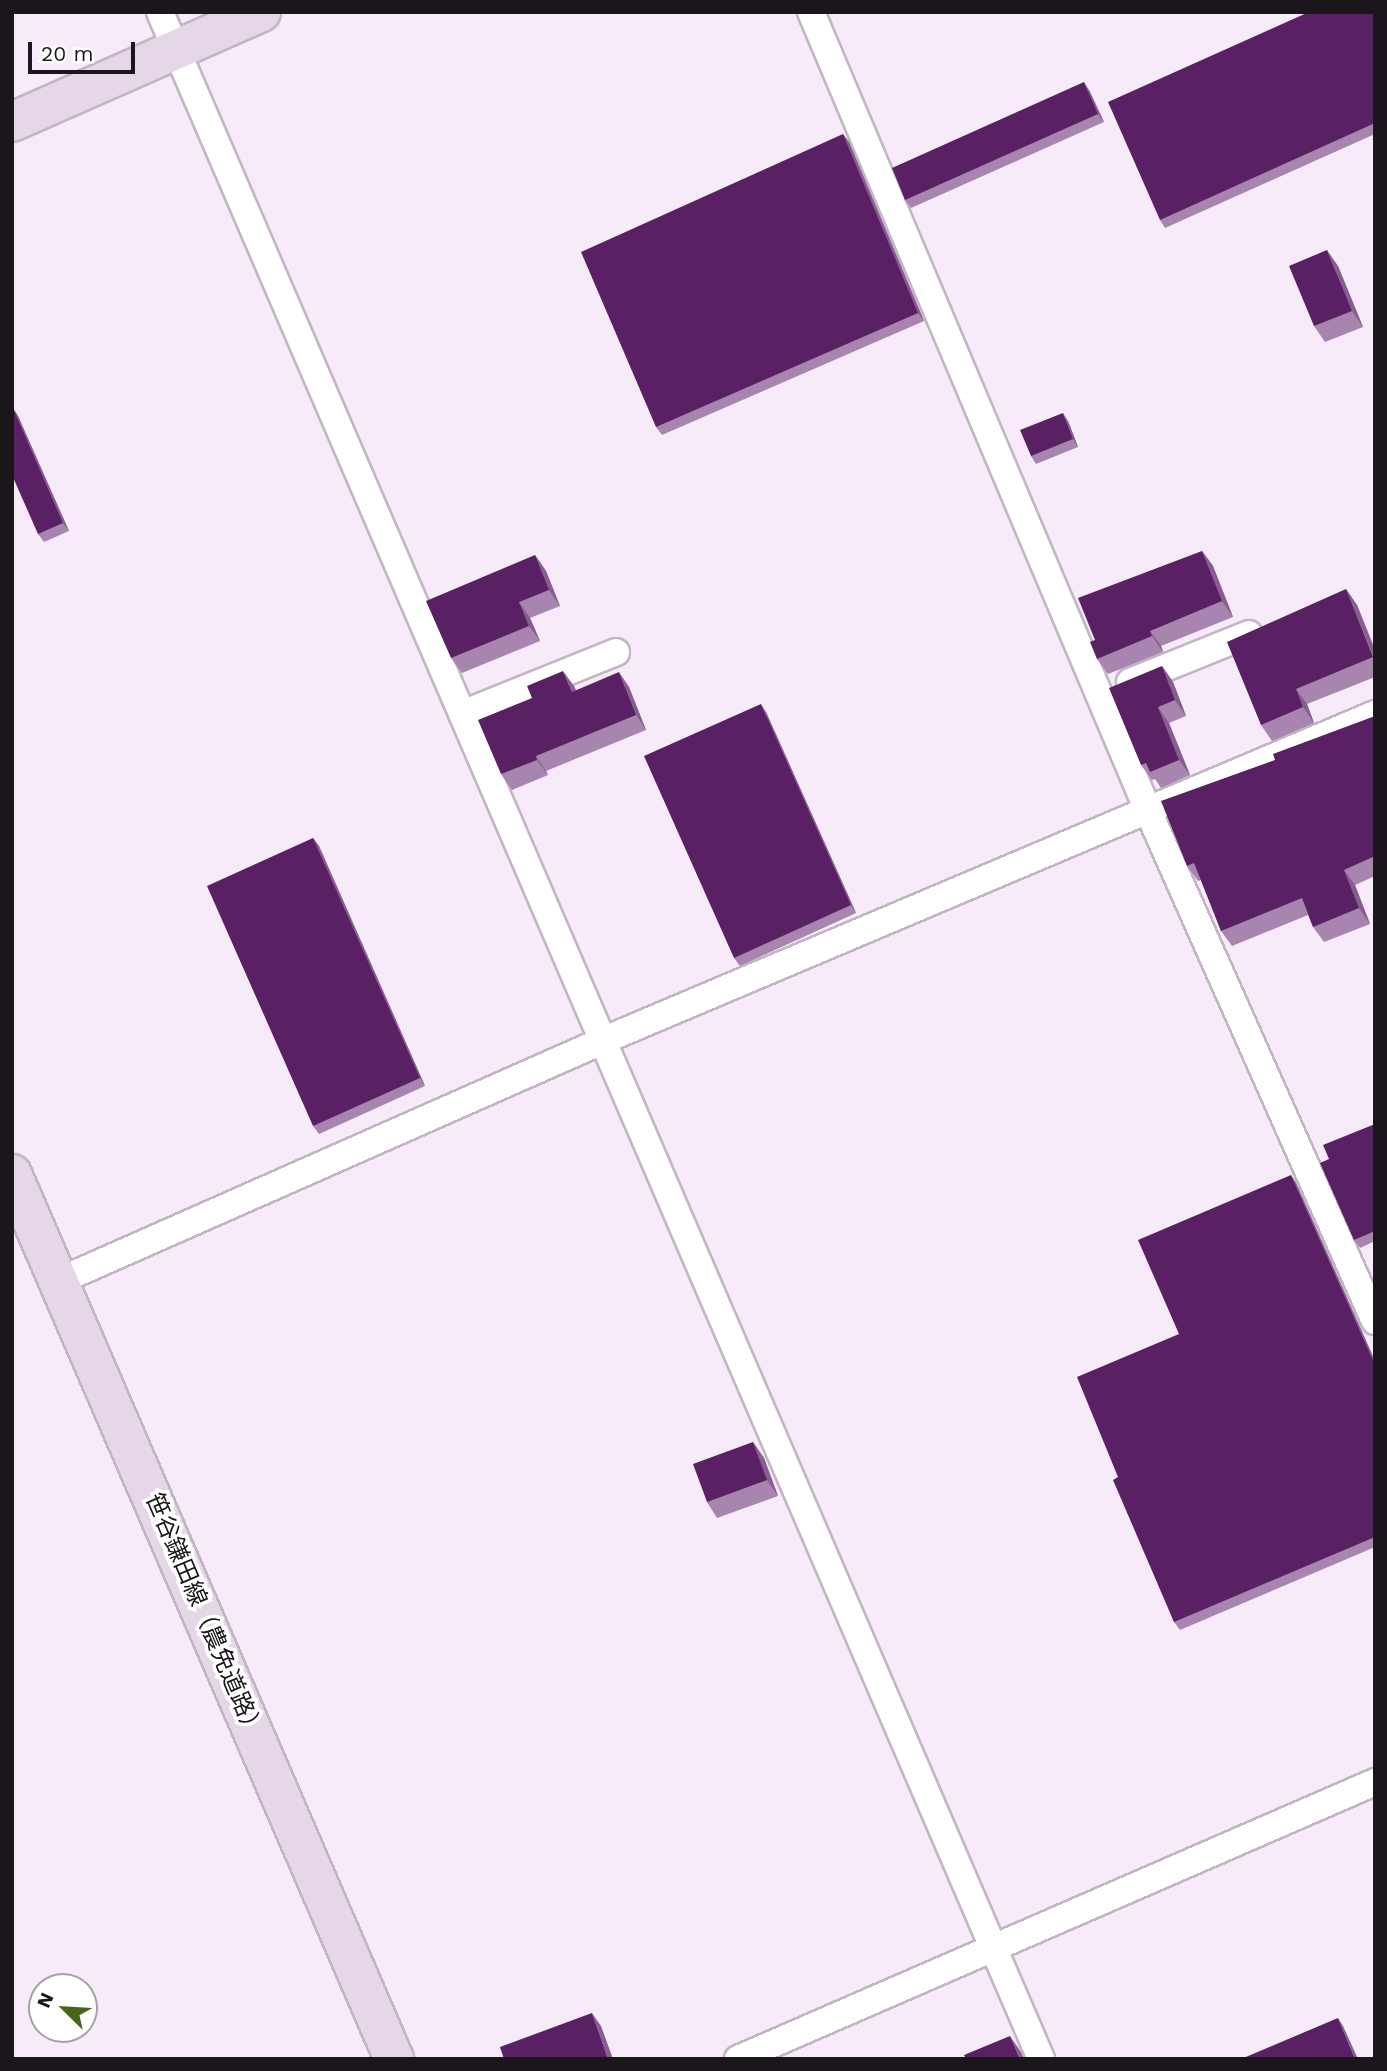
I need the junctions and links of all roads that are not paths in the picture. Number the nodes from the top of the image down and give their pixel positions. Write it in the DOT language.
graph roads {
  1 [pos="160,12"];
  2 [pos="261,12"];
  3 [pos="811,12"];
  4 [pos="176,48"];
  5 [pos="12,122"];
  6 [pos="1249,634"];
  7 [pos="616,652"];
  8 [pos="1099,695"];
  9 [pos="461,714"];
  10 [pos="1375,714"];
  11 [pos="1149,813"];
  12 [pos="602,1041"];
  13 [pos="12,1174"];
  14 [pos="60,1281"];
  15 [pos="1375,1321"];
  16 [pos="1375,1782"];
  17 [pos="992,1945"];
  18 [pos="394,2059"];
  19 [pos="738,2059"];
  20 [pos="1041,2059"];
  1 -- 4 [label="street"];
  2 -- 4 [label="street"];
  3 -- 8 [label="street"];
  4 -- 5 [label="street"];
  4 -- 9 [label="street"];
  6 -- 8 [label="street"];
  7 -- 9 [label="street"];
  8 -- 11 [label="street"];
  9 -- 12 [label="street"];
  10 -- 11 [label="street"];
  11 -- 12 [label="street"];
  11 -- 15 [label="street"];
  12 -- 14 [label="street"];
  12 -- 17 [label="street"];
  13 -- 14 [label="street, 笹谷鎌田線（農免道路）"];
  14 -- 18 [label="street, 笹谷鎌田線（農免道路）"];
  16 -- 17 [label="street"];
  17 -- 19 [label="street"];
  17 -- 20 [label="street"];
}
